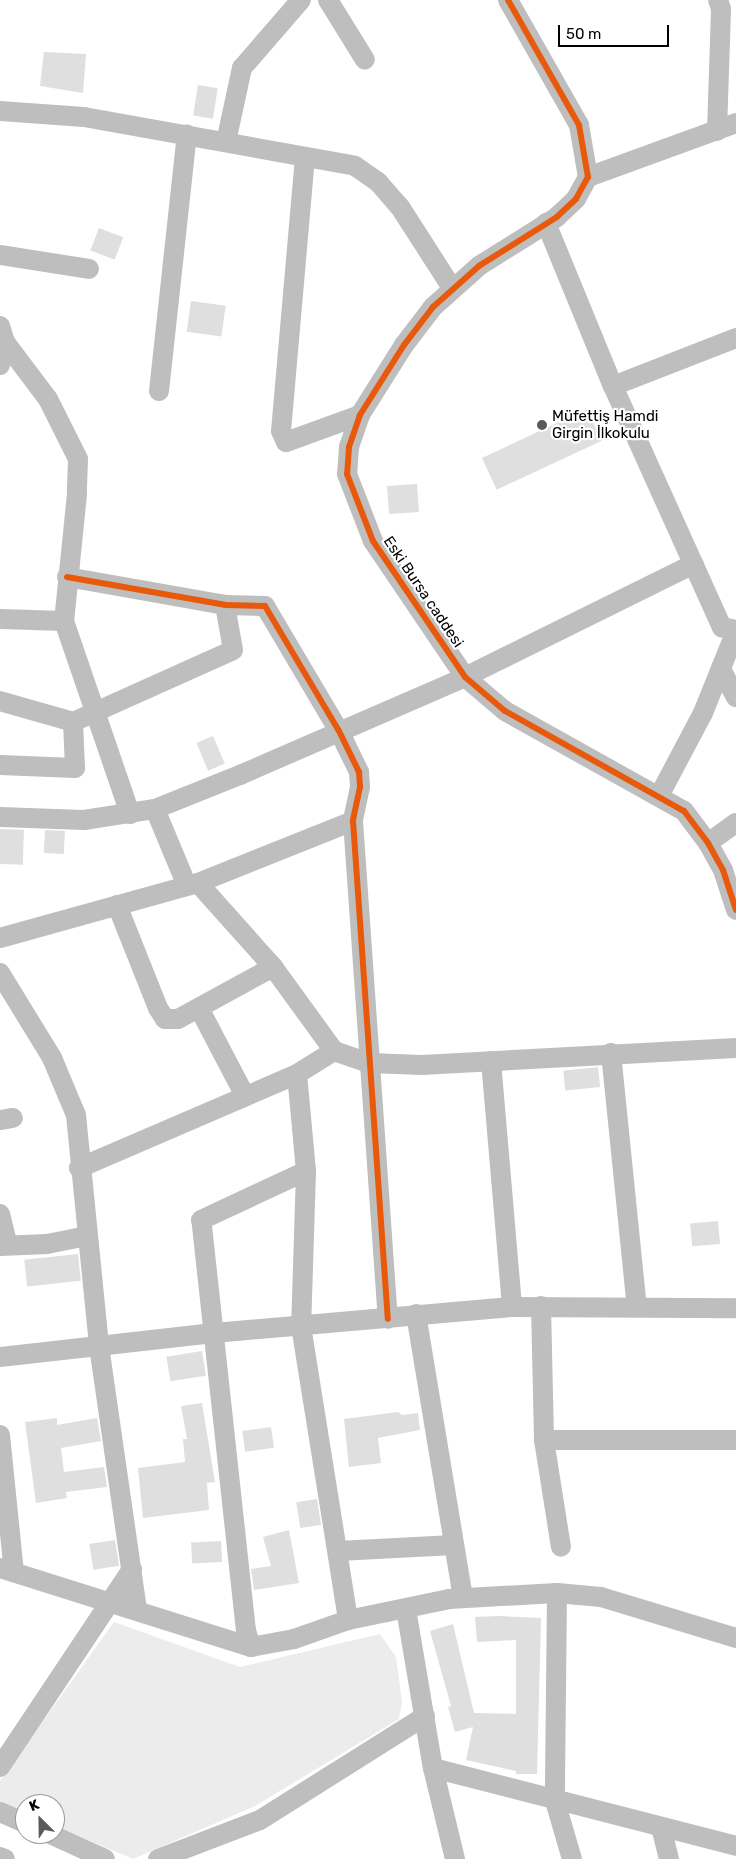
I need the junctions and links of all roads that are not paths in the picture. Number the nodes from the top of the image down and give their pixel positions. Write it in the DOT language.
graph roads {
  1 [pos="301,0"];
  2 [pos="328,0"];
  3 [pos="718,0"];
  4 [pos="515,3"];
  5 [pos="365,60"];
  6 [pos="0,111"];
  7 [pos="736,123"];
  8 [pos="717,131"];
  9 [pos="187,135"];
  10 [pos="226,142"];
  11 [pos="304,157"];
  12 [pos="588,177"];
  13 [pos="546,223"];
  14 [pos="0,255"];
  15 [pos="89,269"];
  16 [pos="452,288"];
  17 [pos="3,334"];
  18 [pos="736,338"];
  19 [pos="0,365"];
  20 [pos="613,386"];
  21 [pos="158,391"];
  22 [pos="360,415"];
  23 [pos="694,564"];
  24 [pos="67,577"];
  25 [pos="225,605"];
  26 [pos="0,619"];
  27 [pos="64,620"];
  28 [pos="736,631"];
  29 [pos="721,669"];
  30 [pos="466,677"];
  31 [pos="736,697"];
  32 [pos="0,701"];
  33 [pos="96,712"];
  34 [pos="73,722"];
  35 [pos="339,731"];
  36 [pos="0,765"];
  37 [pos="659,796"];
  38 [pos="154,809"];
  39 [pos="130,814"];
  40 [pos="0,817"];
  41 [pos="353,821"];
  42 [pos="736,823"];
  43 [pos="708,843"];
  44 [pos="192,884"];
  45 [pos="117,905"];
  46 [pos="736,910"];
  47 [pos="0,938"];
  48 [pos="273,967"];
  49 [pos="0,973"];
  50 [pos="198,1008"];
  51 [pos="736,1048"];
  52 [pos="334,1052"];
  53 [pos="611,1053"];
  54 [pos="491,1060"];
  55 [pos="369,1063"];
  56 [pos="297,1074"];
  57 [pos="245,1096"];
  58 [pos="79,1168"];
  59 [pos="306,1171"];
  60 [pos="0,1214"];
  61 [pos="87,1236"];
  62 [pos="4,1246"];
  63 [pos="541,1306"];
  64 [pos="512,1307"];
  65 [pos="637,1307"];
  66 [pos="736,1308"];
  67 [pos="416,1314"];
  68 [pos="388,1319"];
  69 [pos="301,1326"];
  70 [pos="214,1333"];
  71 [pos="100,1346"];
  72 [pos="0,1357"];
  73 [pos="0,1435"];
  74 [pos="544,1440"];
  75 [pos="736,1440"];
  76 [pos="454,1545"];
  77 [pos="561,1547"];
  78 [pos="338,1551"];
  79 [pos="132,1569"];
  80 [pos="7,1570"];
  81 [pos="557,1593"];
  82 [pos="463,1598"];
  83 [pos="110,1601"];
  84 [pos="137,1610"];
  85 [pos="406,1610"];
  86 [pos="348,1620"];
  87 [pos="736,1638"];
  88 [pos="251,1647"];
  89 [pos="425,1716"];
  90 [pos="0,1767"];
  91 [pos="433,1768"];
  92 [pos="555,1801"];
  93 [pos="0,1812"];
  94 [pos="15,1819"];
  95 [pos="661,1827"];
  96 [pos="65,1841"];
  97 [pos="736,1846"];
  98 [pos="106,1859"];
  99 [pos="158,1859"];
  100 [pos="454,1859"];
  101 [pos="572,1859"];
  102 [pos="669,1859"];
  1 -- 10 [label="street"];
  2 -- 5 [label="street"];
  3 -- 8 [label="street"];
  4 -- 12 [label="street"];
  6 -- 9 [label="street"];
  7 -- 8 [label="street"];
  8 -- 12 [label="street"];
  9 -- 10 [label="street"];
  9 -- 21 [label="street"];
  10 -- 11 [label="street"];
  11 -- 16 [label="street"];
  11 -- 22 [label="street"];
  12 -- 13 [label="street, Eski Bursa caddesi"];
  13 -- 16 [label="street, Eski Bursa caddesi"];
  13 -- 20 [label="street"];
  14 -- 15 [label="street"];
  16 -- 22 [label="street, Eski Bursa caddesi"];
  17 -- 19 [label="street"];
  17 -- 24 [label="street"];
  18 -- 20 [label="street"];
  20 -- 23 [label="street"];
  22 -- 30 [label="street, Eski Bursa caddesi"];
  23 -- 28 [label="street"];
  23 -- 30 [label="street"];
  24 -- 25 [label="street"];
  24 -- 27 [label="street"];
  25 -- 33 [label="street"];
  25 -- 35 [label="street"];
  26 -- 27 [label="street"];
  27 -- 33 [label="street"];
  28 -- 29 [label="street"];
  29 -- 31 [label="street"];
  29 -- 37 [label="street"];
  30 -- 35 [label="street"];
  30 -- 37 [label="street, Eski Bursa caddesi"];
  32 -- 34 [label="street"];
  33 -- 34 [label="street"];
  33 -- 39 [label="street"];
  34 -- 36 [label="street"];
  35 -- 38 [label="street"];
  35 -- 41 [label="street"];
  37 -- 43 [label="street, Eski Bursa caddesi"];
  38 -- 39 [label="street"];
  38 -- 44 [label="street"];
  39 -- 40 [label="street"];
  41 -- 44 [label="street"];
  41 -- 55 [label="street"];
  42 -- 43 [label="street"];
  43 -- 46 [label="street, Eski Bursa caddesi"];
  44 -- 45 [label="street"];
  44 -- 48 [label="street"];
  45 -- 47 [label="street"];
  45 -- 50 [label="street"];
  48 -- 50 [label="street"];
  48 -- 52 [label="street"];
  49 -- 58 [label="street"];
  50 -- 57 [label="street"];
  51 -- 53 [label="street"];
  52 -- 55 [label="street"];
  52 -- 56 [label="street"];
  53 -- 54 [label="street"];
  53 -- 65 [label="street"];
  54 -- 55 [label="street"];
  54 -- 64 [label="street"];
  55 -- 68 [label="street"];
  56 -- 57 [label="street"];
  56 -- 59 [label="street"];
  57 -- 58 [label="street"];
  58 -- 61 [label="street"];
  59 -- 69 [label="street"];
  59 -- 70 [label="street"];
  60 -- 62 [label="street"];
  61 -- 62 [label="street"];
  61 -- 71 [label="street"];
  63 -- 64 [label="street"];
  63 -- 65 [label="street"];
  63 -- 74 [label="street"];
  64 -- 67 [label="street"];
  65 -- 66 [label="street"];
  67 -- 68 [label="street"];
  67 -- 76 [label="street"];
  68 -- 69 [label="street"];
  69 -- 70 [label="street"];
  69 -- 78 [label="street"];
  70 -- 71 [label="street"];
  70 -- 88 [label="street"];
  71 -- 72 [label="street"];
  71 -- 79 [label="street"];
  73 -- 80 [label="street"];
  74 -- 75 [label="street"];
  74 -- 77 [label="street"];
  76 -- 78 [label="street"];
  76 -- 82 [label="street"];
  78 -- 86 [label="street"];
  79 -- 83 [label="street"];
  79 -- 84 [label="street"];
  80 -- 83 [label="street"];
  81 -- 82 [label="street"];
  81 -- 87 [label="street"];
  81 -- 92 [label="street"];
  82 -- 85 [label="street"];
  83 -- 84 [label="street"];
  83 -- 90 [label="street"];
  84 -- 88 [label="street"];
  85 -- 86 [label="street"];
  85 -- 89 [label="street"];
  86 -- 88 [label="street"];
  89 -- 91 [label="street"];
  89 -- 99 [label="street"];
  91 -- 92 [label="street"];
  91 -- 100 [label="street"];
  92 -- 95 [label="street"];
  92 -- 101 [label="street"];
  93 -- 94 [label="street"];
  95 -- 97 [label="street"];
  95 -- 102 [label="street"];
  96 -- 98 [label="street"];
}
